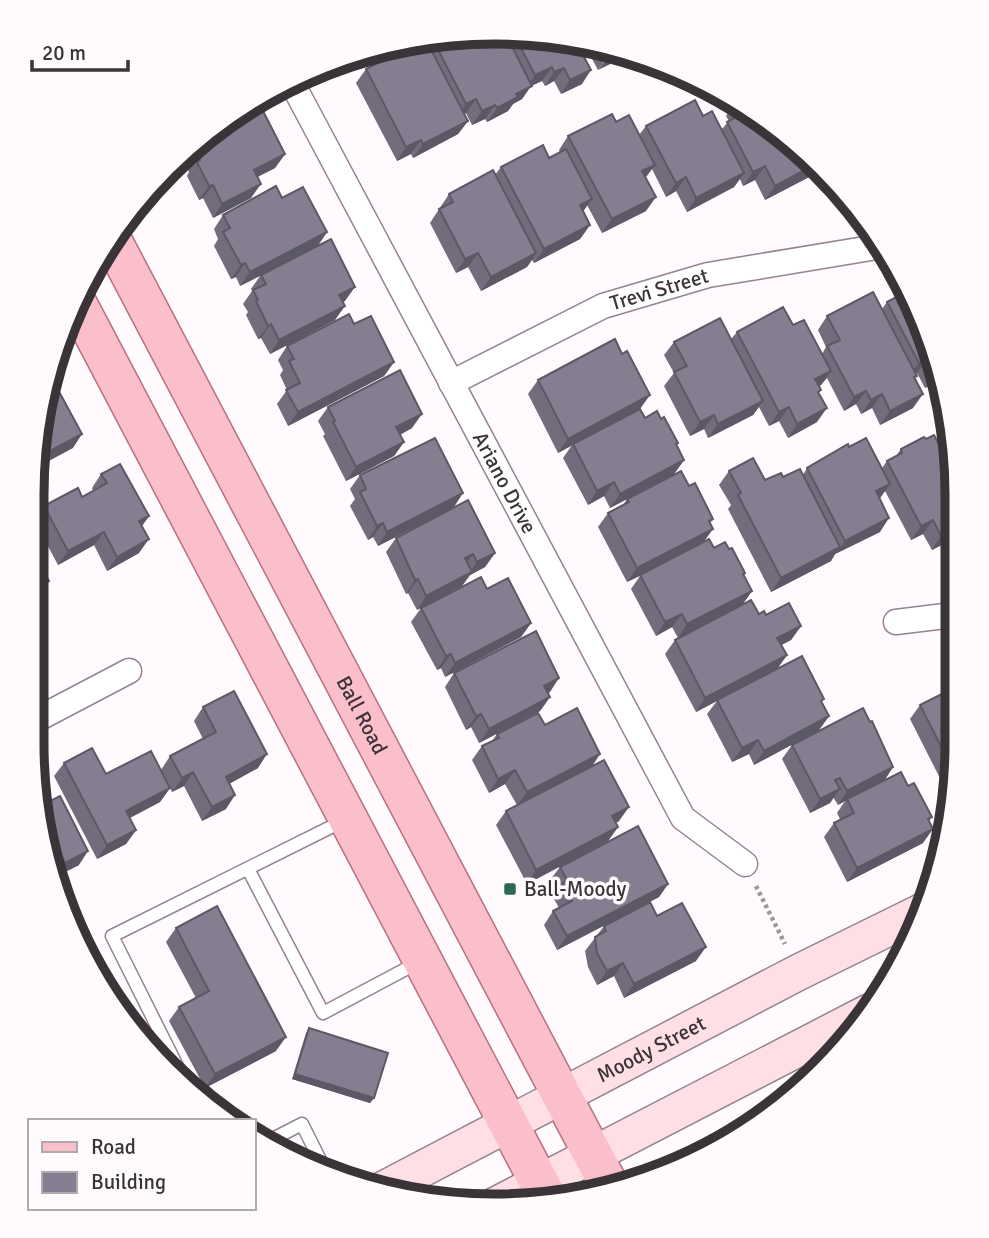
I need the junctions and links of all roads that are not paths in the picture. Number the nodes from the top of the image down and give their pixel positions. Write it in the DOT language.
graph roads {
  1 [pos="296,90"];
  2 [pos="871,248"];
  3 [pos="117,249"];
  4 [pos="82,313"];
  5 [pos="451,383"];
  6 [pos="945,616"];
  7 [pos="896,622"];
  8 [pos="129,671"];
  9 [pos="44,716"];
  10 [pos="348,819"];
  11 [pos="744,864"];
  12 [pos="248,869"];
  13 [pos="910,918"];
  14 [pos="422,961"];
  15 [pos="848,1023"];
  16 [pos="174,1060"];
  17 [pos="563,1097"];
  18 [pos="509,1124"];
  19 [pos="276,1138"];
  20 [pos="593,1155"];
  21 [pos="319,1159"];
  22 [pos="606,1180"];
  23 [pos="395,1183"];
  24 [pos="544,1191"];
  1 -- 5 [label="street, Ariano Drive"];
  2 -- 5 [label="street, Trevi Street"];
  3 -- 17 [label="main road, Ball Road"];
  4 -- 10 [label="main road"];
  5 -- 11 [label="street, Ariano Drive"];
  6 -- 7 [label="street"];
  8 -- 9 [label="street"];
  10 -- 12 [label="lane"];
  10 -- 14 [label="main road"];
  12 -- 14 [label="lane"];
  12 -- 16 [label="lane"];
  13 -- 17 [label="main road, Moody Street"];
  14 -- 18 [label="main road"];
  15 -- 20 [label="main road"];
  17 -- 18 [label="main road, Moody Street"];
  17 -- 20 [label="main road, Ball Road"];
  18 -- 23 [label="main road, Moody Street"];
  18 -- 24 [label="main road"];
  19 -- 21 [label="lane"];
  20 -- 22 [label="main road, Ball Road"];
  20 -- 24 [label="main road"];
}
